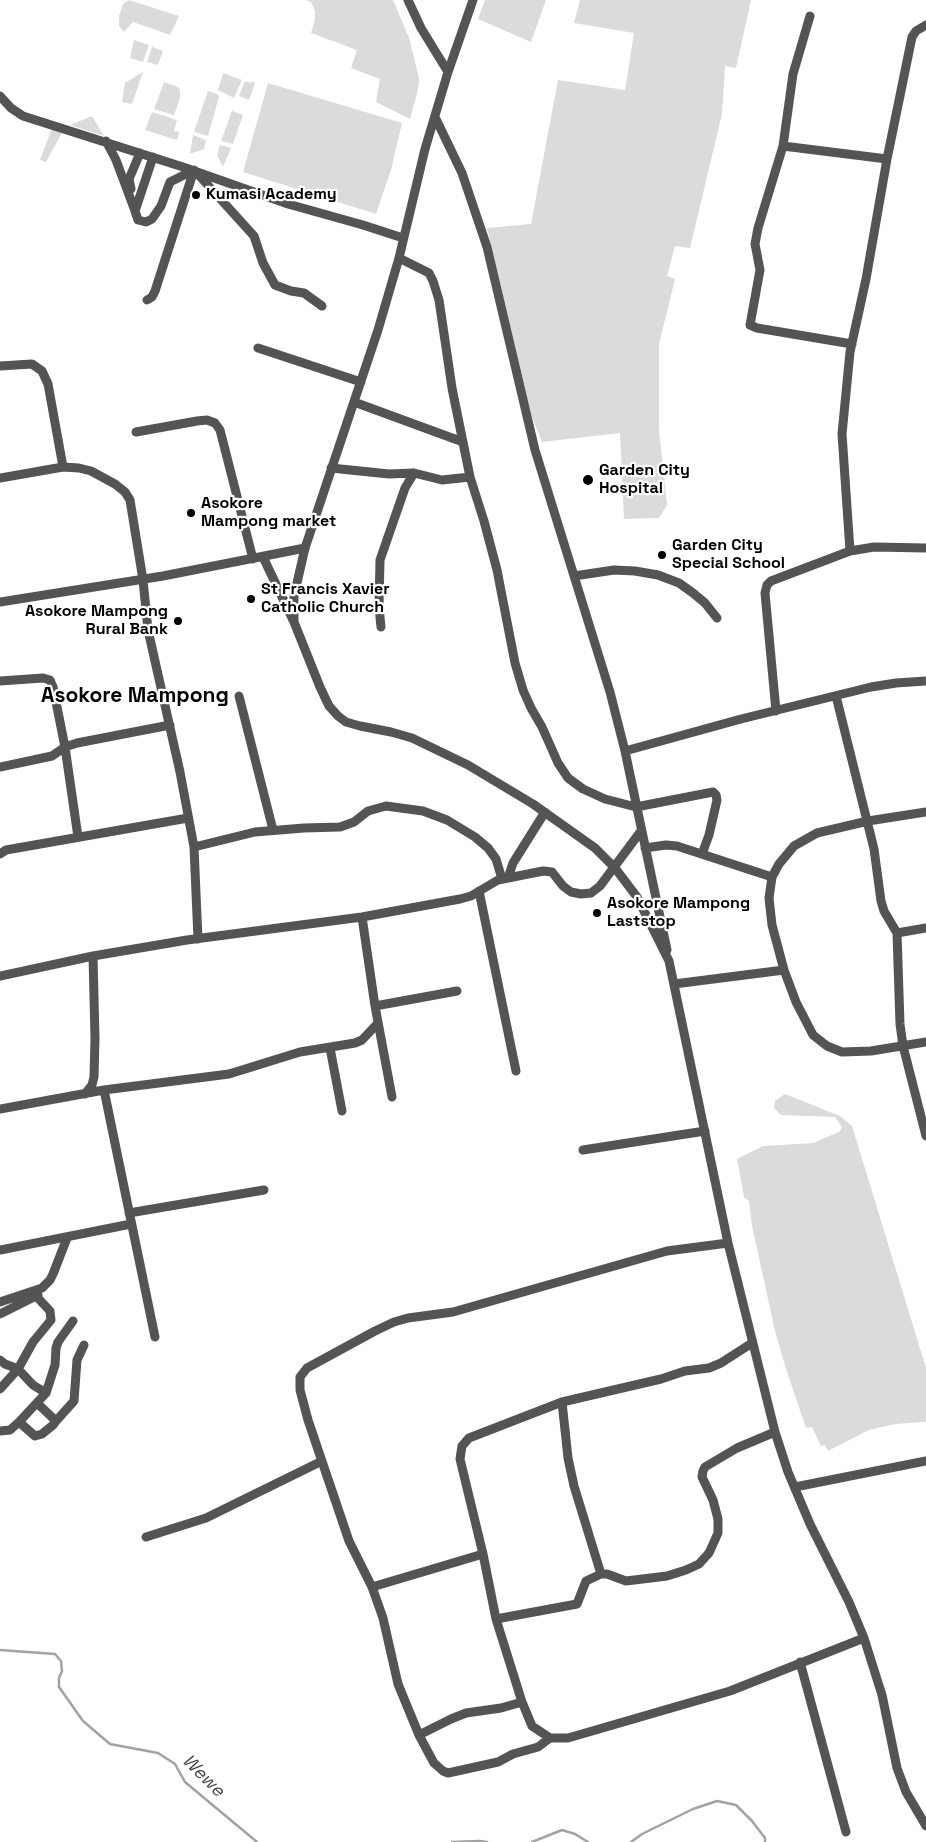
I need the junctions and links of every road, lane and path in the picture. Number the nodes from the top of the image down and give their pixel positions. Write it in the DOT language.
graph roads {
  1 [pos="408,0"];
  2 [pos="473,0"];
  3 [pos="810,16"];
  4 [pos="926,25"];
  5 [pos="448,72"];
  6 [pos="0,96"];
  7 [pos="435,117"];
  8 [pos="106,141"];
  9 [pos="783,146"];
  10 [pos="140,153"];
  11 [pos="154,157"];
  12 [pos="888,159"];
  13 [pos="174,164"];
  14 [pos="194,170"];
  15 [pos="170,182"];
  16 [pos="135,211"];
  17 [pos="403,238"];
  18 [pos="399,258"];
  19 [pos="147,300"];
  20 [pos="322,306"];
  21 [pos="852,344"];
  22 [pos="258,348"];
  23 [pos="0,366"];
  24 [pos="360,382"];
  25 [pos="354,402"];
  26 [pos="136,432"];
  27 [pos="463,442"];
  28 [pos="63,467"];
  29 [pos="331,468"];
  30 [pos="414,473"];
  31 [pos="470,477"];
  32 [pos="0,478"];
  33 [pos="305,548"];
  34 [pos="926,548"];
  35 [pos="850,551"];
  36 [pos="263,557"];
  37 [pos="253,559"];
  38 [pos="574,576"];
  39 [pos="143,580"];
  40 [pos="0,602"];
  41 [pos="717,618"];
  42 [pos="294,622"];
  43 [pos="381,627"];
  44 [pos="0,681"];
  45 [pos="926,681"];
  46 [pos="239,696"];
  47 [pos="836,696"];
  48 [pos="776,711"];
  49 [pos="170,725"];
  50 [pos="65,747"];
  51 [pos="626,751"];
  52 [pos="0,767"];
  53 [pos="636,807"];
  54 [pos="545,812"];
  55 [pos="926,812"];
  56 [pos="188,818"];
  57 [pos="868,821"];
  58 [pos="274,830"];
  59 [pos="641,831"];
  60 [pos="78,837"];
  61 [pos="194,846"];
  62 [pos="645,848"];
  63 [pos="0,854"];
  64 [pos="702,854"];
  65 [pos="615,868"];
  66 [pos="772,877"];
  67 [pos="505,878"];
  68 [pos="480,891"];
  69 [pos="362,917"];
  70 [pos="926,928"];
  71 [pos="898,932"];
  72 [pos="198,939"];
  73 [pos="93,956"];
  74 [pos="669,961"];
  75 [pos="784,970"];
  76 [pos="0,976"];
  77 [pos="674,984"];
  78 [pos="457,991"];
  79 [pos="375,1006"];
  80 [pos="378,1023"];
  81 [pos="926,1042"];
  82 [pos="903,1046"];
  83 [pos="330,1048"];
  84 [pos="516,1071"];
  85 [pos="104,1090"];
  86 [pos="85,1094"];
  87 [pos="392,1097"];
  88 [pos="0,1109"];
  89 [pos="342,1111"];
  90 [pos="705,1131"];
  91 [pos="926,1136"];
  92 [pos="583,1150"];
  93 [pos="264,1190"];
  94 [pos="129,1213"];
  95 [pos="131,1224"];
  96 [pos="66,1238"];
  97 [pos="728,1243"];
  98 [pos="0,1250"];
  99 [pos="39,1293"];
  100 [pos="16,1301"];
  101 [pos="0,1302"];
  102 [pos="0,1314"];
  103 [pos="51,1320"];
  104 [pos="73,1321"];
  105 [pos="64,1332"];
  106 [pos="155,1337"];
  107 [pos="752,1343"];
  108 [pos="84,1345"];
  109 [pos="0,1360"];
  110 [pos="18,1369"];
  111 [pos="0,1389"];
  112 [pos="46,1393"];
  113 [pos="562,1402"];
  114 [pos="37,1403"];
  115 [pos="56,1421"];
  116 [pos="20,1422"];
  117 [pos="0,1432"];
  118 [pos="775,1432"];
  119 [pos="322,1460"];
  120 [pos="926,1461"];
  121 [pos="795,1487"];
  122 [pos="146,1537"];
  123 [pos="483,1554"];
  124 [pos="601,1574"];
  125 [pos="372,1586"];
  126 [pos="496,1618"];
  127 [pos="864,1638"];
  128 [pos="800,1662"];
  129 [pos="522,1702"];
  130 [pos="419,1735"];
  131 [pos="550,1738"];
  132 [pos="926,1826"];
  133 [pos="846,1832"];
  1 -- 5 [label="street"];
  2 -- 5 [label="street"];
  3 -- 9 [label="street"];
  4 -- 12 [label="street"];
  5 -- 7 [label="street"];
  6 -- 8 [label="street"];
  7 -- 17 [label="street"];
  7 -- 38 [label="street"];
  8 -- 10 [label="street"];
  8 -- 16 [label="street"];
  9 -- 12 [label="street"];
  9 -- 21 [label="street"];
  10 -- 11 [label="street"];
  10 -- 16 [label="street"];
  11 -- 13 [label="street"];
  11 -- 16 [label="street"];
  12 -- 21 [label="street"];
  13 -- 14 [label="street"];
  13 -- 15 [label="street"];
  14 -- 15 [label="street"];
  14 -- 17 [label="street"];
  14 -- 19 [label="street"];
  14 -- 20 [label="street"];
  15 -- 16 [label="street"];
  17 -- 18 [label="street"];
  18 -- 24 [label="street"];
  18 -- 27 [label="street"];
  21 -- 35 [label="street"];
  22 -- 24 [label="street"];
  23 -- 28 [label="street"];
  24 -- 25 [label="street"];
  25 -- 27 [label="street"];
  25 -- 29 [label="street"];
  26 -- 37 [label="street"];
  27 -- 31 [label="street"];
  28 -- 32 [label="street"];
  28 -- 39 [label="street"];
  29 -- 30 [label="street"];
  29 -- 33 [label="street"];
  30 -- 31 [label="street"];
  30 -- 43 [label="street"];
  31 -- 53 [label="street"];
  33 -- 36 [label="street"];
  33 -- 42 [label="street"];
  34 -- 35 [label="street"];
  35 -- 48 [label="street"];
  36 -- 37 [label="street"];
  36 -- 42 [label="street"];
  37 -- 39 [label="street"];
  38 -- 41 [label="street"];
  38 -- 51 [label="street"];
  39 -- 40 [label="street"];
  39 -- 49 [label="street"];
  42 -- 54 [label="street"];
  44 -- 50 [label="street"];
  45 -- 47 [label="street"];
  46 -- 58 [label="street"];
  47 -- 48 [label="street"];
  47 -- 57 [label="street"];
  48 -- 51 [label="street"];
  49 -- 50 [label="street"];
  49 -- 56 [label="street"];
  50 -- 52 [label="street"];
  50 -- 60 [label="street"];
  51 -- 53 [label="street"];
  53 -- 59 [label="street"];
  53 -- 64 [label="street"];
  54 -- 65 [label="street"];
  54 -- 67 [label="street"];
  55 -- 57 [label="street"];
  56 -- 60 [label="street"];
  56 -- 61 [label="street"];
  57 -- 66 [label="street"];
  57 -- 71 [label="street"];
  58 -- 61 [label="street"];
  58 -- 67 [label="street"];
  59 -- 62 [label="street"];
  59 -- 65 [label="street"];
  60 -- 63 [label="street"];
  61 -- 72 [label="street"];
  62 -- 64 [label="street"];
  62 -- 74 [label="street"];
  64 -- 66 [label="street"];
  65 -- 67 [label="street"];
  65 -- 74 [label="street"];
  66 -- 75 [label="street"];
  67 -- 68 [label="street"];
  68 -- 69 [label="street"];
  68 -- 84 [label="street"];
  69 -- 72 [label="street"];
  69 -- 79 [label="street"];
  70 -- 71 [label="street"];
  71 -- 82 [label="street"];
  72 -- 73 [label="street"];
  73 -- 76 [label="street"];
  73 -- 86 [label="street"];
  74 -- 77 [label="street"];
  75 -- 77 [label="street"];
  75 -- 82 [label="street"];
  77 -- 90 [label="street"];
  78 -- 79 [label="street"];
  79 -- 80 [label="street"];
  80 -- 83 [label="street"];
  80 -- 87 [label="street"];
  81 -- 82 [label="street"];
  82 -- 91 [label="street"];
  83 -- 85 [label="street"];
  83 -- 89 [label="street"];
  85 -- 86 [label="street"];
  85 -- 94 [label="street"];
  86 -- 88 [label="street"];
  90 -- 92 [label="street"];
  90 -- 97 [label="street"];
  93 -- 94 [label="street"];
  94 -- 95 [label="street"];
  95 -- 96 [label="street"];
  95 -- 106 [label="street"];
  96 -- 98 [label="street"];
  96 -- 99 [label="street"];
  97 -- 107 [label="street"];
  97 -- 119 [label="street"];
  99 -- 100 [label="street"];
  99 -- 103 [label="street"];
  100 -- 101 [label="street"];
  100 -- 102 [label="street"];
  103 -- 105 [label="street"];
  103 -- 110 [label="street"];
  104 -- 105 [label="street"];
  105 -- 112 [label="street"];
  107 -- 113 [label="street"];
  107 -- 118 [label="street"];
  108 -- 115 [label="street"];
  109 -- 110 [label="street"];
  110 -- 111 [label="street"];
  110 -- 112 [label="street"];
  112 -- 114 [label="street"];
  113 -- 123 [label="street"];
  113 -- 124 [label="street"];
  114 -- 115 [label="street"];
  114 -- 116 [label="street"];
  115 -- 116 [label="street"];
  116 -- 117 [label="street"];
  118 -- 121 [label="street"];
  118 -- 124 [label="street"];
  119 -- 122 [label="street"];
  119 -- 125 [label="street"];
  120 -- 121 [label="street"];
  121 -- 127 [label="street"];
  123 -- 125 [label="street"];
  123 -- 126 [label="street"];
  124 -- 126 [label="street"];
  125 -- 130 [label="street"];
  126 -- 129 [label="street"];
  127 -- 128 [label="street"];
  127 -- 132 [label="street"];
  128 -- 131 [label="street"];
  128 -- 133 [label="street"];
  129 -- 130 [label="street"];
  129 -- 131 [label="street"];
  130 -- 131 [label="street"];
}
